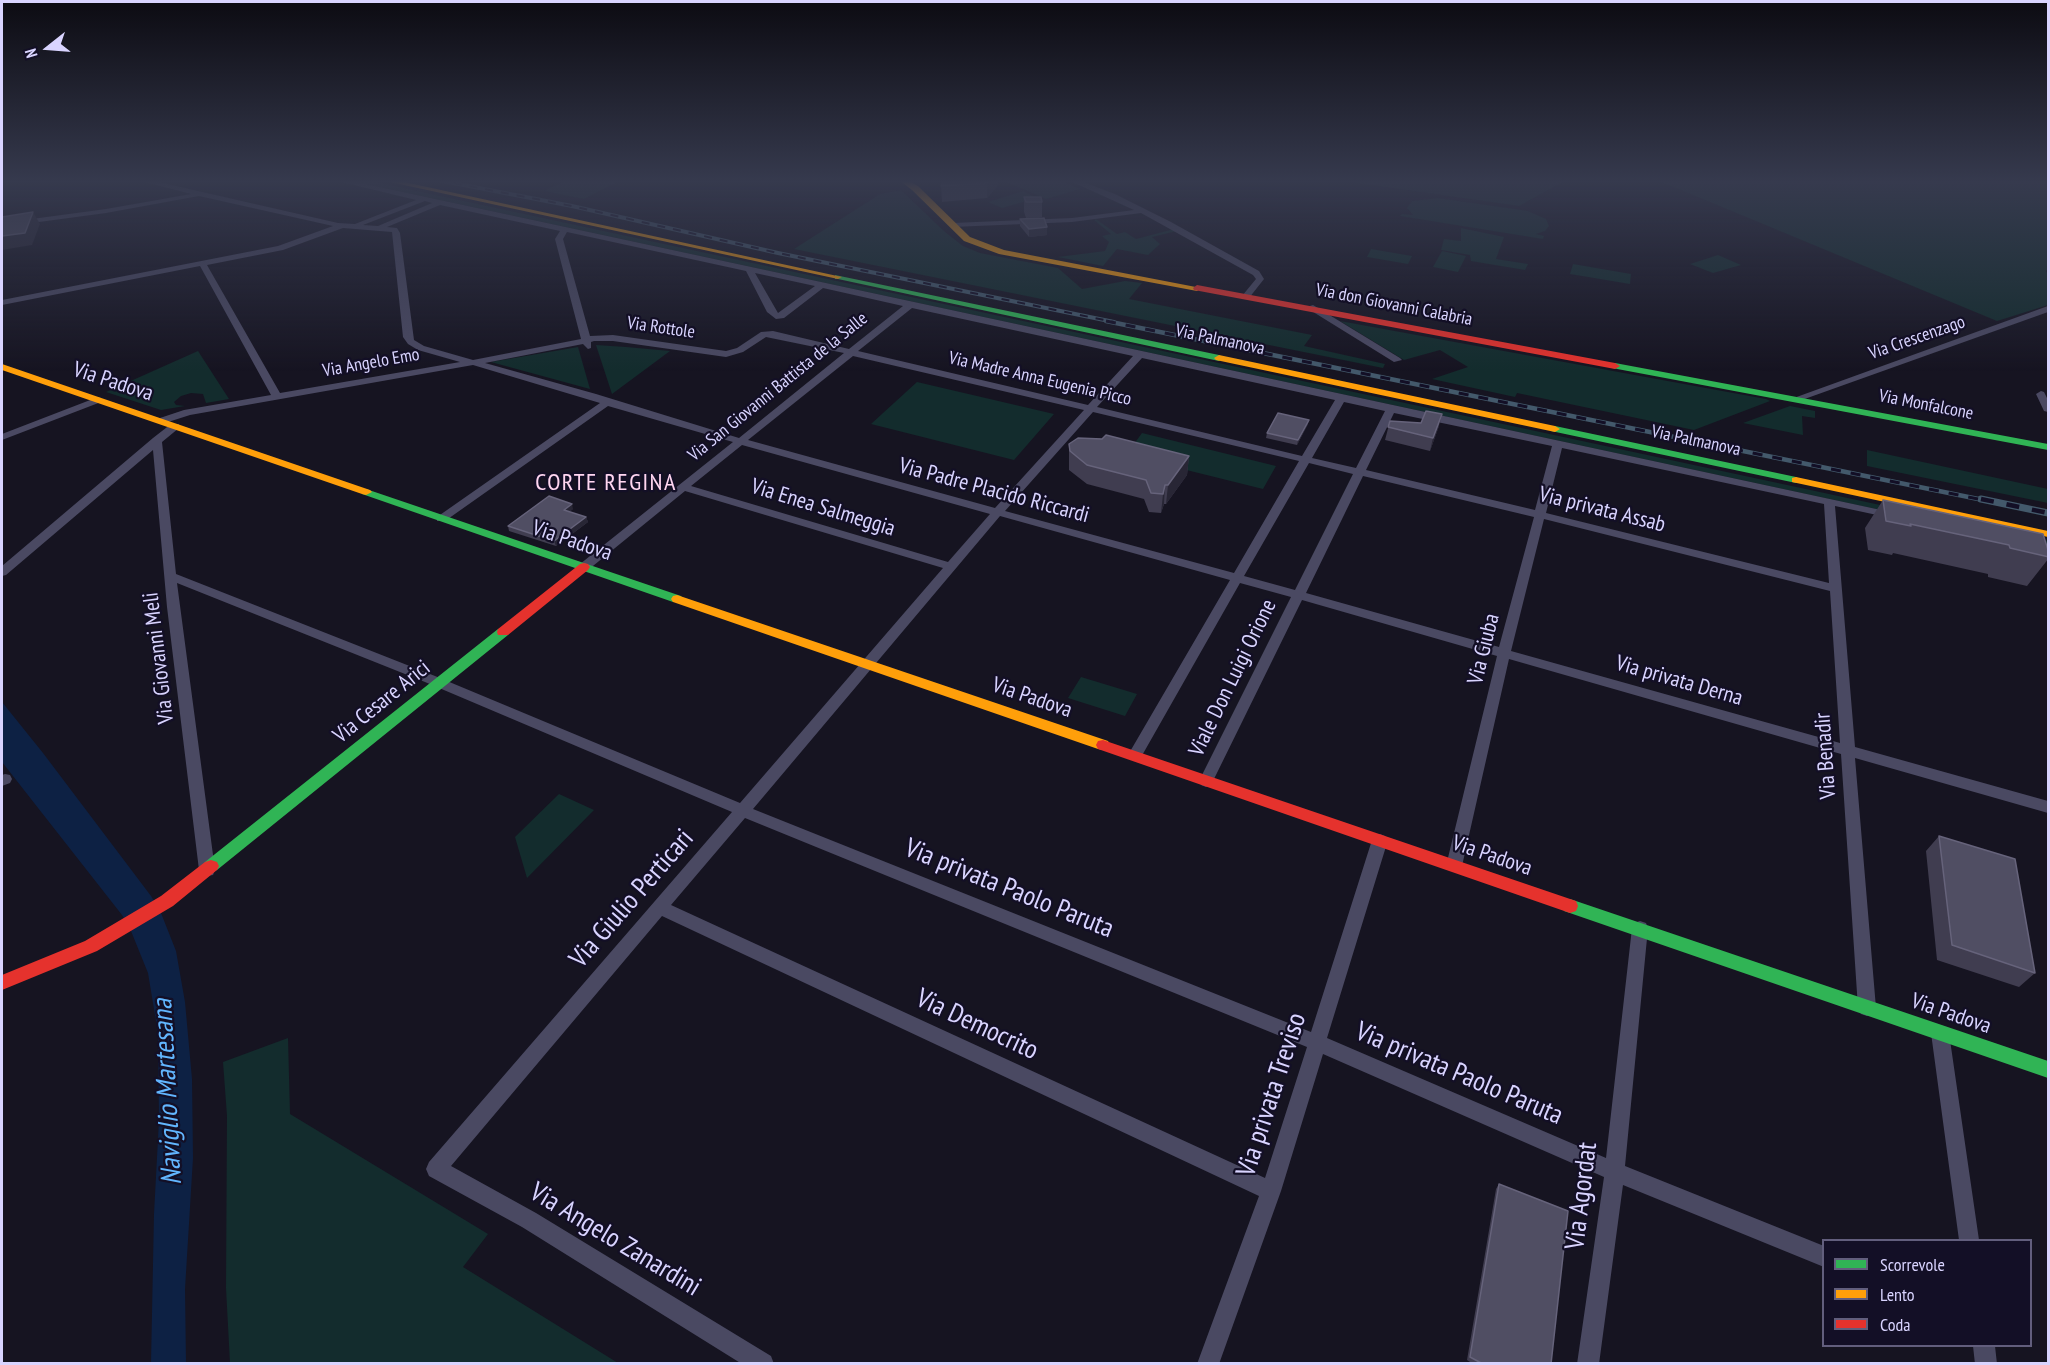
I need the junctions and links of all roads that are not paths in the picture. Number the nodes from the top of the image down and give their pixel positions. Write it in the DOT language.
graph roads {
  1 [pos="296,244"];
  2 [pos="397,244"];
  3 [pos="559,244"];
  4 [pos="628,244"];
  5 [pos="684,244"];
  6 [pos="716,244"];
  7 [pos="975,244"];
  8 [pos="1202,244"];
  9 [pos="202,263"];
  10 [pos="749,270"];
  11 [pos="822,285"];
  12 [pos="1246,296"];
  13 [pos="2,302"];
  14 [pos="911,304"];
  15 [pos="1313,308"];
  16 [pos="2049,309"];
  17 [pos="588,343"];
  18 [pos="851,352"];
  19 [pos="731,354"];
  20 [pos="1140,354"];
  21 [pos="1397,360"];
  22 [pos="469,362"];
  23 [pos="2,367"];
  24 [pos="2041,393"];
  25 [pos="277,396"];
  26 [pos="604,398"];
  27 [pos="1341,398"];
  28 [pos="1796,399"];
  29 [pos="98,400"];
  30 [pos="1091,408"];
  31 [pos="1391,409"];
  32 [pos="2049,409"];
  33 [pos="161,421"];
  34 [pos="175,426"];
  35 [pos="2,437"];
  36 [pos="157,440"];
  37 [pos="739,441"];
  38 [pos="1558,444"];
  39 [pos="2049,447"];
  40 [pos="1305,460"];
  41 [pos="1359,472"];
  42 [pos="683,487"];
  43 [pos="1829,502"];
  44 [pos="998,512"];
  45 [pos="1541,515"];
  46 [pos="1899,517"];
  47 [pos="441,519"];
  48 [pos="2049,523"];
  49 [pos="2049,534"];
  50 [pos="584,567"];
  51 [pos="952,567"];
  52 [pos="2,572"];
  53 [pos="171,576"];
  54 [pos="1238,578"];
  55 [pos="1836,589"];
  56 [pos="1298,595"];
  57 [pos="1504,653"];
  58 [pos="869,663"];
  59 [pos="438,683"];
  60 [pos="1848,751"];
  61 [pos="1135,756"];
  62 [pos="1206,780"];
  63 [pos="2049,807"];
  64 [pos="743,811"];
  65 [pos="1380,840"];
  66 [pos="1454,866"];
  67 [pos="207,870"];
  68 [pos="661,908"];
  69 [pos="1640,928"];
  70 [pos="2,983"];
  71 [pos="1867,1008"];
  72 [pos="1940,1033"];
  73 [pos="1318,1043"];
  74 [pos="2049,1070"];
  75 [pos="436,1169"];
  76 [pos="1614,1171"];
  77 [pos="1271,1191"];
  78 [pos="1969,1239"];
  79 [pos="1822,1256"];
  80 [pos="1984,1347"];
  81 [pos="763,1364"];
  82 [pos="1208,1364"];
  83 [pos="1588,1364"];
  84 [pos="1986,1364"];
  1 -- 9 [label="street"];
  2 -- 22 [label="street, Via Padre Placido Riccardi"];
  3 -- 17 [label="street"];
  4 -- 10 [label="street, Via Palmanova"];
  5 -- 49 [label="main road, Via Palmanova"];
  6 -- 48 [label="main road, Via Palmanova"];
  7 -- 12 [label="main road, Via don Giovanni Calabria"];
  8 -- 12 [label="street"];
  9 -- 13 [label="street"];
  9 -- 25 [label="street"];
  10 -- 11 [label="street, Via Palmanova"];
  10 -- 11 [label="street"];
  11 -- 14 [label="street, Via Palmanova"];
  12 -- 15 [label="main road, Via don Giovanni Calabria"];
  14 -- 18 [label="street, Via San Giovanni Battista de la Salle"];
  14 -- 20 [label="street, Via Palmanova"];
  15 -- 21 [label="street"];
  15 -- 28 [label="main road, Via don Giovanni Calabria"];
  16 -- 28 [label="street, Via Crescenzago"];
  17 -- 19 [label="street, Via Rottole"];
  17 -- 22 [label="street, Via Angelo Emo"];
  18 -- 19 [label="street, Via Madre Anna Eugenia Picco"];
  18 -- 30 [label="street, Via Madre Anna Eugenia Picco"];
  18 -- 37 [label="street, Via San Giovanni Battista de la Salle"];
  20 -- 27 [label="street, Via Palmanova"];
  20 -- 30 [label="street, Via Giulio Perticari"];
  22 -- 25 [label="street, Via Angelo Emo"];
  22 -- 26 [label="street, Via Padre Placido Riccardi"];
  23 -- 29 [label="main road, Via Padova"];
  24 -- 32 [label="street"];
  25 -- 33 [label="street, Via Angelo Emo"];
  26 -- 37 [label="street, Via Padre Placido Riccardi"];
  26 -- 47 [label="street"];
  27 -- 31 [label="street, Via Palmanova"];
  27 -- 40 [label="street, Viale Don Luigi Orione"];
  28 -- 39 [label="main road, Via Monfalcone"];
  29 -- 33 [label="main road, Via Padova"];
  29 -- 35 [label="street"];
  30 -- 40 [label="street, Via Madre Anna Eugenia Picco"];
  30 -- 44 [label="street, Via Giulio Perticari"];
  31 -- 38 [label="street, Via Palmanova"];
  31 -- 41 [label="street, Viale Don Luigi Orione"];
  33 -- 34 [label="main road, Via Padova"];
  34 -- 36 [label="street"];
  34 -- 47 [label="main road, Via Padova"];
  36 -- 52 [label="street"];
  36 -- 53 [label="street, Via Giovanni Meli"];
  37 -- 42 [label="street, Via San Giovanni Battista de la Salle"];
  37 -- 44 [label="street, Via Padre Placido Riccardi"];
  38 -- 43 [label="street, Via Palmanova"];
  38 -- 45 [label="street, Via Giuba"];
  40 -- 41 [label="street"];
  40 -- 54 [label="street, Viale Don Luigi Orione"];
  41 -- 45 [label="street, Via privata Assab"];
  41 -- 56 [label="street, Viale Don Luigi Orione"];
  42 -- 50 [label="street, Via San Giovanni Battista de la Salle"];
  42 -- 51 [label="street, Via Enea Salmeggia"];
  43 -- 46 [label="street, Via Palmanova"];
  43 -- 55 [label="street, Via Benadir"];
  44 -- 51 [label="street, Via Giulio Perticari"];
  44 -- 54 [label="street, Via Padre Placido Riccardi"];
  45 -- 55 [label="street, Via privata Assab"];
  45 -- 57 [label="street, Via Giuba"];
  47 -- 50 [label="main road, Via Padova"];
  50 -- 58 [label="main road, Via Padova"];
  50 -- 59 [label="main road, Via Cesare Arici"];
  51 -- 58 [label="street, Via Giulio Perticari"];
  53 -- 59 [label="street, Via privata Paolo Paruta"];
  53 -- 67 [label="street, Via Giovanni Meli"];
  54 -- 56 [label="street, Viale Don Luigi Orione"];
  54 -- 61 [label="street, Viale Don Luigi Orione"];
  55 -- 60 [label="street, Via Benadir"];
  56 -- 57 [label="street, Via privata Derna"];
  56 -- 62 [label="street, Viale Don Luigi Orione"];
  57 -- 60 [label="street, Via privata Derna"];
  57 -- 66 [label="street, Via Giuba"];
  58 -- 61 [label="main road, Via Padova"];
  58 -- 64 [label="street, Via Giulio Perticari"];
  59 -- 64 [label="street, Via privata Paolo Paruta"];
  59 -- 67 [label="main road, Via Cesare Arici"];
  60 -- 63 [label="street, Via privata Derna"];
  60 -- 71 [label="street, Via Benadir"];
  61 -- 62 [label="main road, Via Padova"];
  62 -- 65 [label="main road, Via Padova"];
  64 -- 68 [label="street, Via Giulio Perticari"];
  64 -- 73 [label="street, Via privata Paolo Paruta"];
  65 -- 66 [label="main road, Via Padova"];
  65 -- 73 [label="street, Via privata Treviso"];
  66 -- 69 [label="main road, Via Padova"];
  67 -- 70 [label="main road, Via Cesare Arici"];
  68 -- 75 [label="street, Via Giulio Perticari"];
  68 -- 77 [label="street, Via Democrito"];
  69 -- 71 [label="main road, Via Padova"];
  69 -- 76 [label="street, Via Agordat"];
  71 -- 72 [label="main road, Via Padova"];
  72 -- 74 [label="main road, Via Padova"];
  72 -- 78 [label="street"];
  73 -- 76 [label="street, Via privata Paolo Paruta"];
  73 -- 77 [label="street, Via privata Treviso"];
  75 -- 81 [label="street, Via Angelo Zanardini"];
  76 -- 79 [label="street, Via privata Paolo Paruta"];
  76 -- 83 [label="street, Via Agordat"];
  77 -- 82 [label="street, Via privata Treviso"];
  80 -- 84 [label="street"];
}
